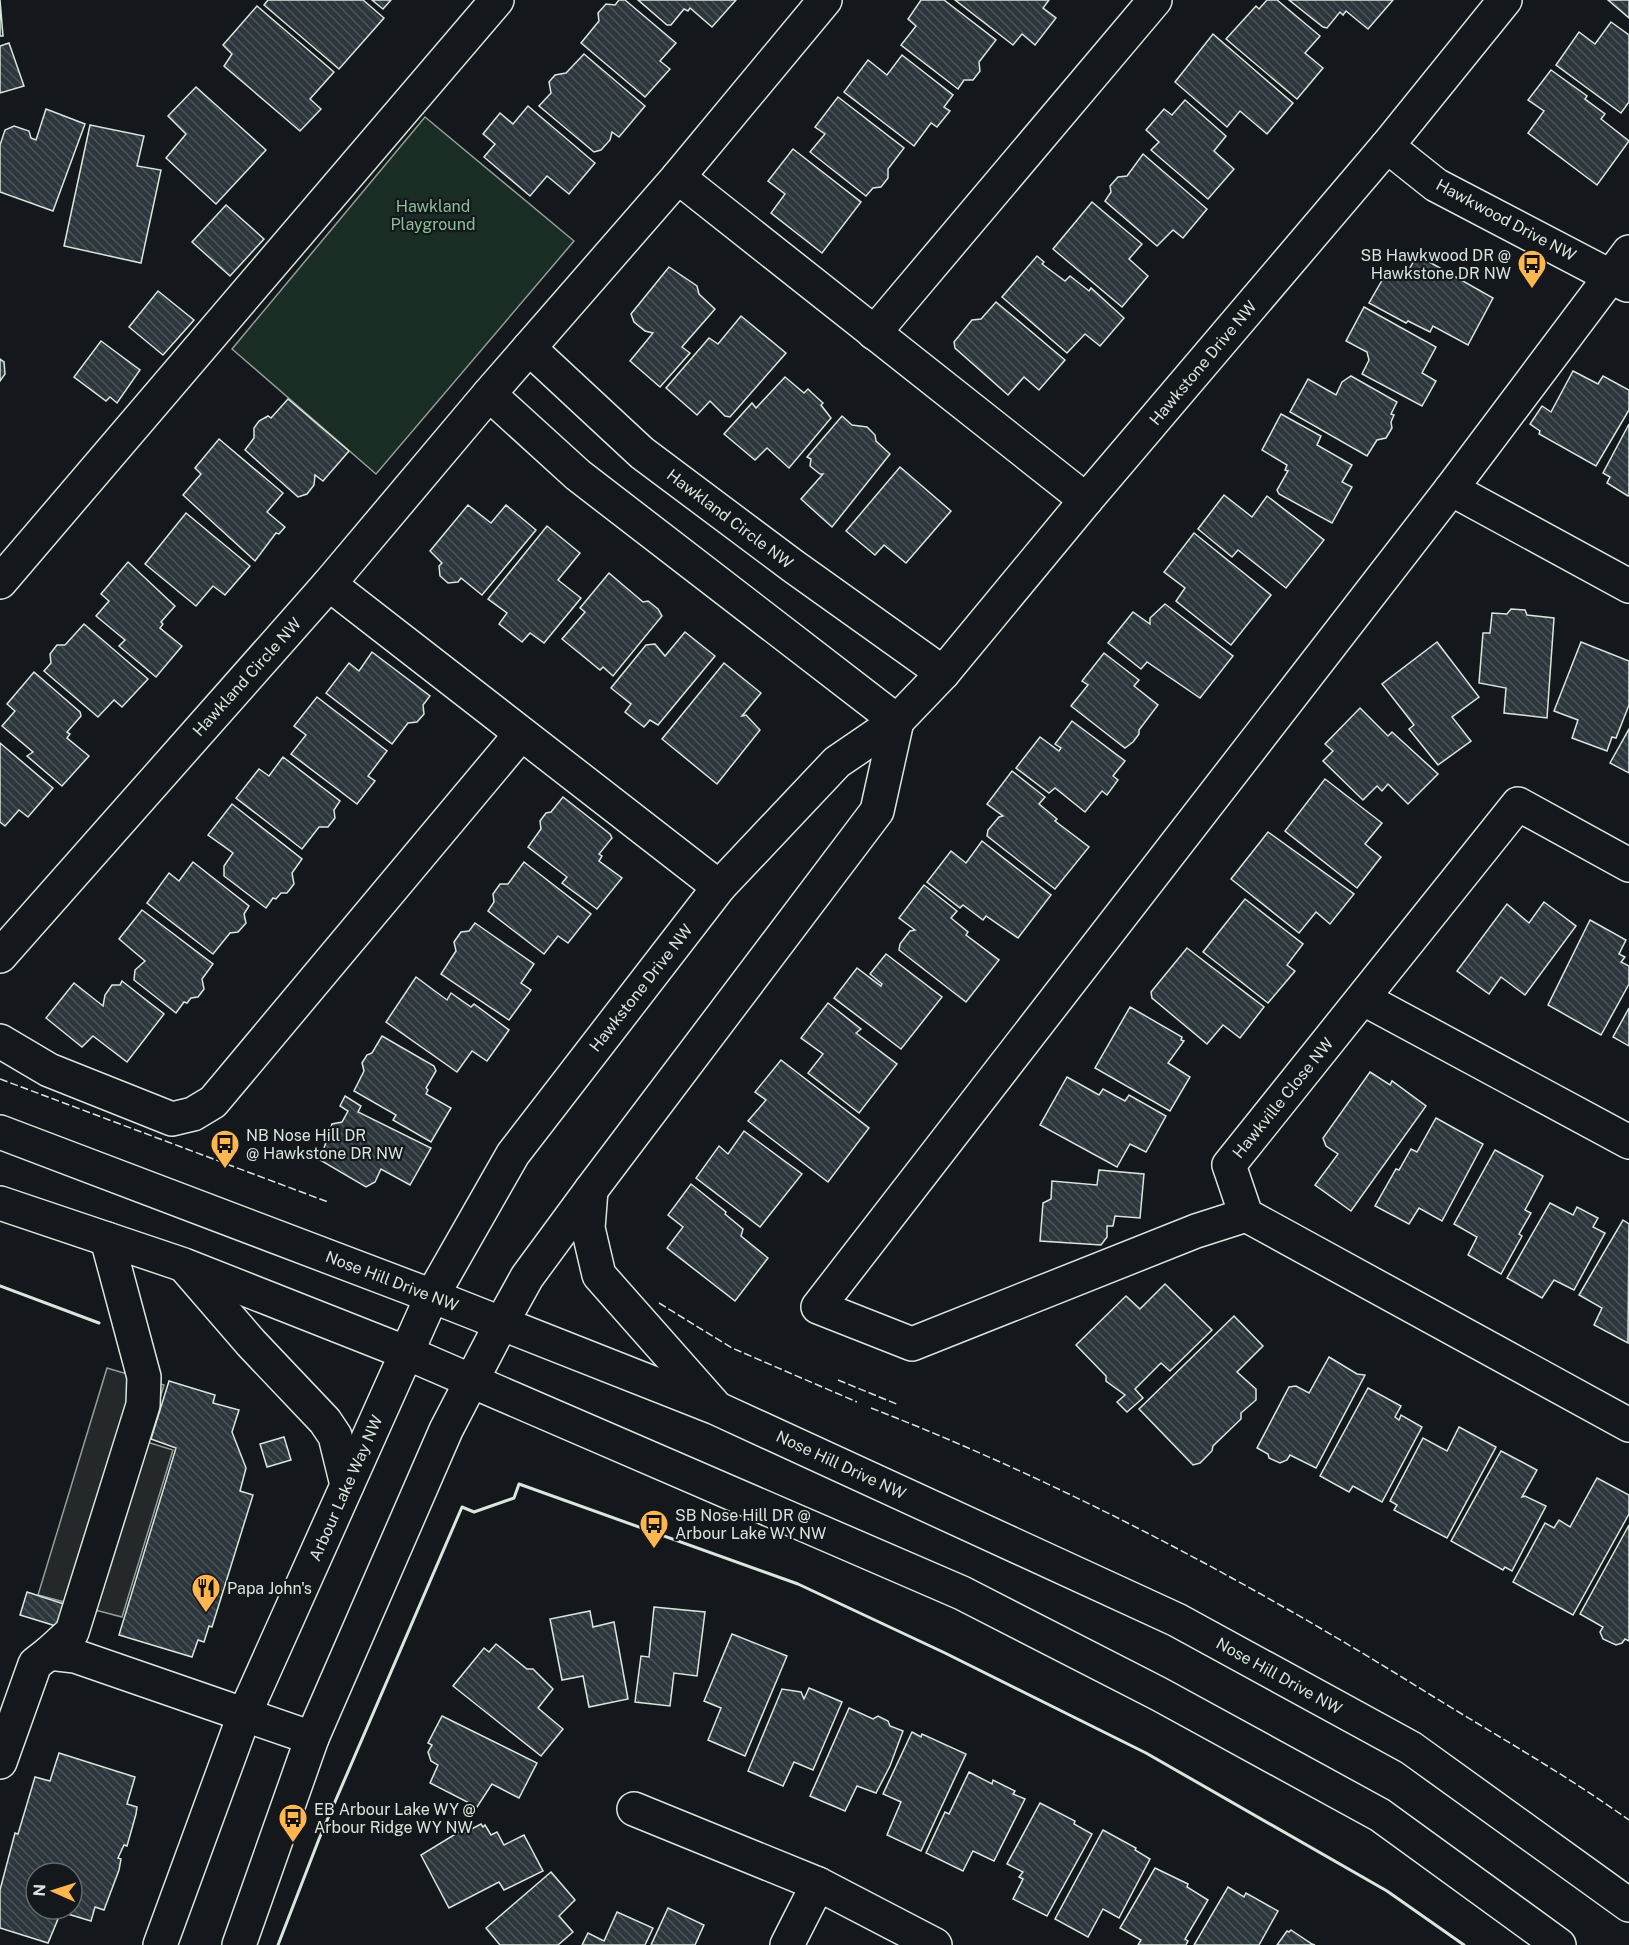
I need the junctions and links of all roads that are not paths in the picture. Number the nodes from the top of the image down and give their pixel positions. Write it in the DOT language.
graph roads {
  1 [pos="497,0"];
  2 [pos="825,0"];
  3 [pos="1155,0"];
  4 [pos="1505,0"];
  5 [pos="1387,146"];
  6 [pos="678,177"];
  7 [pos="1623,271"];
  8 [pos="874,333"];
  9 [pos="529,348"];
  10 [pos="489,394"];
  11 [pos="1451,489"];
  12 [pos="1086,500"];
  13 [pos="0,582"];
  14 [pos="329,584"];
  15 [pos="1629,586"];
  16 [pos="943,673"];
  17 [pos="897,721"];
  18 [pos="520,735"];
  19 [pos="1629,865"];
  20 [pos="719,886"];
  21 [pos="0,956"];
  22 [pos="1364,999"];
  23 [pos="0,1041"];
  24 [pos="0,1132"];
  25 [pos="1629,1142"];
  26 [pos="591,1190"];
  27 [pos="0,1203"];
  28 [pos="1246,1215"];
  29 [pos="107,1239"];
  30 [pos="184,1265"];
  31 [pos="432,1296"];
  32 [pos="501,1324"];
  33 [pos="407,1353"];
  34 [pos="471,1381"];
  35 [pos="716,1408"];
  36 [pos="1629,1425"];
  37 [pos="347,1485"];
  38 [pos="49,1653"];
  39 [pos="244,1713"];
  40 [pos="312,1738"];
  41 [pos="0,1762"];
  42 [pos="634,1809"];
  43 [pos="818,1884"];
  44 [pos="1629,1905"];
  45 [pos="160,1945"];
  46 [pos="239,1945"];
  47 [pos="787,1945"];
  48 [pos="935,1945"];
  49 [pos="1559,1945"];
  1 -- 13 [label="street"];
  2 -- 6 [label="street, Hawkland Circle NW"];
  3 -- 8 [label="street"];
  4 -- 5 [label="street, Hawkstone Drive NW"];
  5 -- 7 [label="street, Hawkwood Drive NW"];
  5 -- 12 [label="street, Hawkstone Drive NW"];
  6 -- 8 [label="street"];
  6 -- 9 [label="street, Hawkland Circle NW"];
  7 -- 11 [label="street"];
  8 -- 12 [label="street"];
  9 -- 10 [label="street, Hawkland Circle NW"];
  9 -- 16 [label="street, Hawkland Circle NW"];
  10 -- 14 [label="street, Hawkland Circle NW"];
  10 -- 17 [label="street"];
  11 -- 15 [label="street"];
  11 -- 28 [label="street"];
  12 -- 16 [label="street, Hawkstone Drive NW"];
  14 -- 18 [label="street"];
  14 -- 21 [label="street, Hawkland Circle NW"];
  16 -- 17 [label="street, Hawkstone Drive NW"];
  17 -- 20 [label="street, Hawkstone Drive NW"];
  17 -- 26 [label="street"];
  18 -- 20 [label="street"];
  18 -- 23 [label="street"];
  19 -- 22 [label="street, Hawkville Close NW"];
  20 -- 31 [label="street, Hawkstone Drive NW"];
  22 -- 25 [label="street"];
  22 -- 28 [label="street, Hawkville Close NW"];
  24 -- 31 [label="street, Nose Hill Drive NW"];
  26 -- 32 [label="street"];
  26 -- 35 [label="street"];
  27 -- 29 [label="street"];
  28 -- 36 [label="street"];
  29 -- 30 [label="street"];
  29 -- 38 [label="street"];
  30 -- 33 [label="street"];
  30 -- 37 [label="street"];
  31 -- 32 [label="street, Nose Hill Drive NW"];
  31 -- 33 [label="street, Arbour Lake Way NW"];
  32 -- 34 [label="street"];
  32 -- 35 [label="street, Nose Hill Drive NW"];
  33 -- 34 [label="street"];
  33 -- 37 [label="street, Arbour Lake Way NW"];
  34 -- 40 [label="street"];
  34 -- 49 [label="street"];
  35 -- 44 [label="street, Nose Hill Drive NW"];
  37 -- 39 [label="street, Arbour Lake Way NW"];
  38 -- 39 [label="street"];
  38 -- 41 [label="street"];
  39 -- 40 [label="street"];
  39 -- 45 [label="street, Arbour Lake Way NW"];
  40 -- 46 [label="street"];
  42 -- 43 [label="street"];
  43 -- 47 [label="street"];
  43 -- 48 [label="street"];
}
